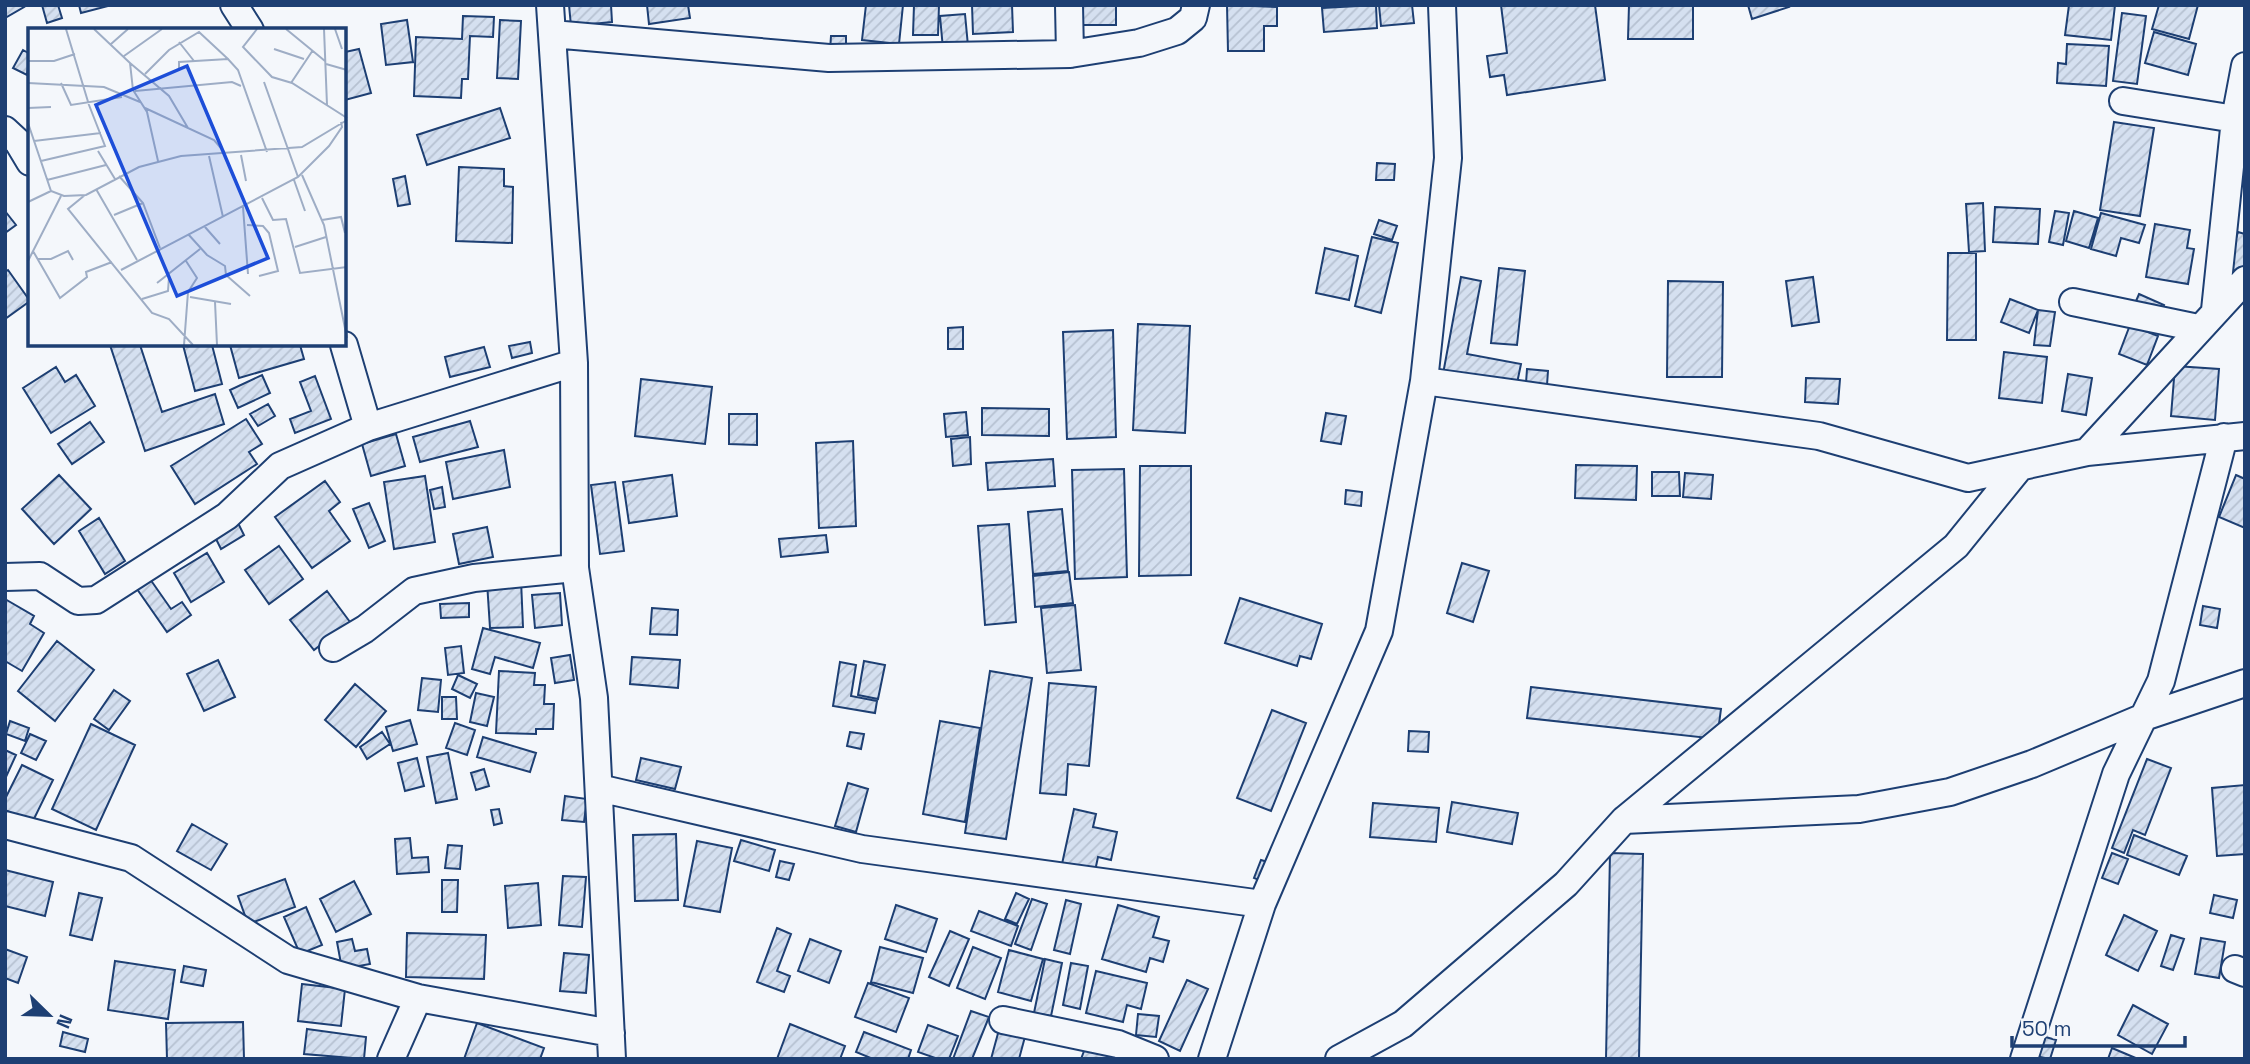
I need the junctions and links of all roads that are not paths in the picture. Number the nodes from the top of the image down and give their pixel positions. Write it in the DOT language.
graph roads {
  1 [pos="234,5"];
  2 [pos="550,5"];
  3 [pos="1069,5"];
  4 [pos="1196,5"];
  5 [pos="1442,5"];
  6 [pos="249,28"];
  7 [pos="552,34"];
  8 [pos="1070,54"];
  9 [pos="2245,66"];
  10 [pos="2123,101"];
  11 [pos="2235,119"];
  12 [pos="5,130"];
  13 [pos="28,159"];
  14 [pos="2245,280"];
  15 [pos="2073,302"];
  16 [pos="2207,319"];
  17 [pos="344,346"];
  18 [pos="574,363"];
  19 [pos="1424,381"];
  20 [pos="368,427"];
  21 [pos="2234,436"];
  22 [pos="2087,452"];
  23 [pos="2020,467"];
  24 [pos="575,568"];
  25 [pos="5,577"];
  26 [pos="333,648"];
  27 [pos="2245,683"];
  28 [pos="2144,717"];
  29 [pos="599,788"];
  30 [pos="1624,820"];
  31 [pos="5,825"];
  32 [pos="1262,904"];
  33 [pos="418,998"];
  34 [pos="1003,1020"];
  35 [pos="611,1046"];
  36 [pos="391,1059"];
  37 [pos="1155,1059"];
  38 [pos="1212,1059"];
  39 [pos="1339,1059"];
  40 [pos="2024,1059"];
  1 -- 6 [label="street"];
  2 -- 7 [label="street"];
  3 -- 8 [label="street"];
  4 -- 8 [label="street"];
  5 -- 19 [label="street"];
  7 -- 8 [label="street"];
  7 -- 18 [label="street"];
  9 -- 11 [label="street"];
  10 -- 11 [label="street"];
  11 -- 16 [label="street"];
  12 -- 13 [label="street"];
  14 -- 16 [label="street"];
  15 -- 16 [label="street"];
  16 -- 22 [label="street"];
  17 -- 20 [label="street"];
  18 -- 20 [label="street"];
  18 -- 24 [label="street"];
  19 -- 23 [label="street"];
  19 -- 32 [label="street"];
  20 -- 25 [label="street"];
  21 -- 22 [label="street"];
  21 -- 28 [label="street"];
  22 -- 23 [label="street"];
  23 -- 30 [label="street"];
  24 -- 26 [label="street"];
  24 -- 29 [label="street"];
  27 -- 28 [label="street"];
  28 -- 30 [label="street"];
  28 -- 40 [label="street"];
  29 -- 32 [label="street"];
  29 -- 35 [label="street"];
  30 -- 39 [label="street"];
  31 -- 33 [label="street"];
  32 -- 38 [label="street"];
  33 -- 35 [label="street"];
  33 -- 36 [label="street"];
  34 -- 37 [label="street"];
}
